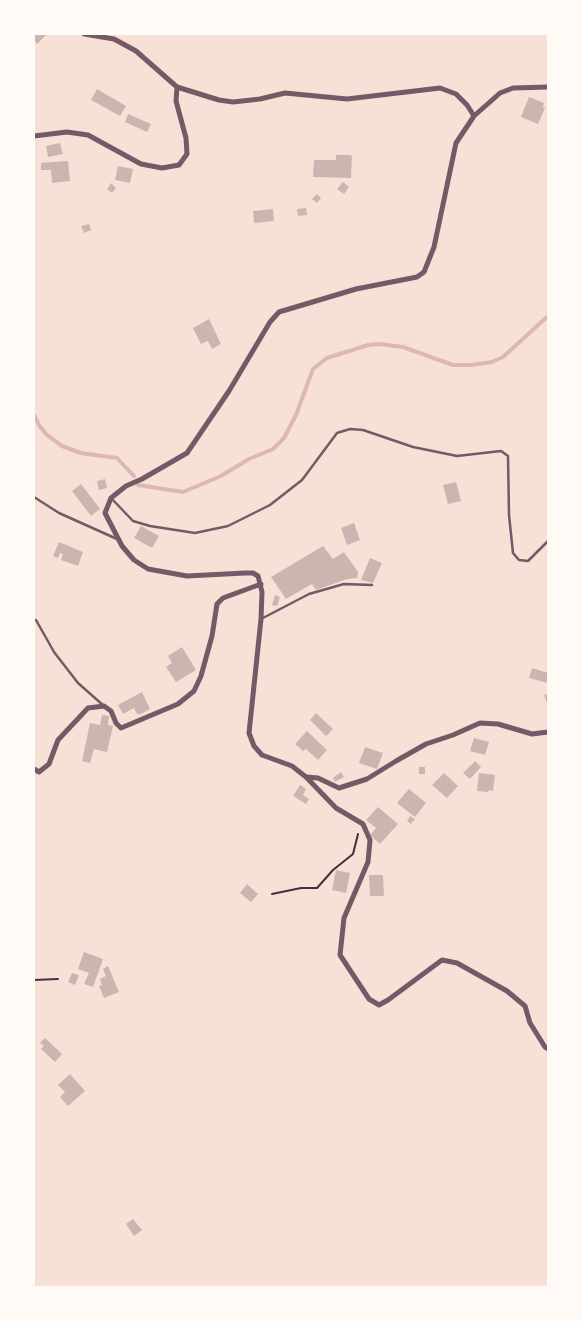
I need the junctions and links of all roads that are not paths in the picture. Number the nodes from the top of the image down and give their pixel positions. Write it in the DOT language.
graph roads {
  1 [pos="84,34"];
  2 [pos="177,87"];
  3 [pos="548,87"];
  4 [pos="474,116"];
  5 [pos="34,136"];
  6 [pos="34,497"];
  7 [pos="111,498"];
  8 [pos="119,540"];
  9 [pos="548,541"];
  10 [pos="261,584"];
  11 [pos="372,584"];
  12 [pos="261,619"];
  13 [pos="36,620"];
  14 [pos="104,706"];
  15 [pos="548,732"];
  16 [pos="34,769"];
  17 [pos="306,777"];
  18 [pos="548,1049"];
  1 -- 2 [label="street"];
  2 -- 4 [label="street"];
  2 -- 5 [label="street"];
  3 -- 4 [label="street"];
  4 -- 7 [label="street"];
  6 -- 8 [label="lane"];
  7 -- 8 [label="street"];
  7 -- 9 [label="lane"];
  8 -- 10 [label="street"];
  10 -- 12 [label="street"];
  10 -- 14 [label="street"];
  11 -- 12 [label="lane"];
  12 -- 17 [label="street"];
  13 -- 14 [label="lane"];
  14 -- 16 [label="street"];
  15 -- 17 [label="street"];
  17 -- 18 [label="street"];
}
